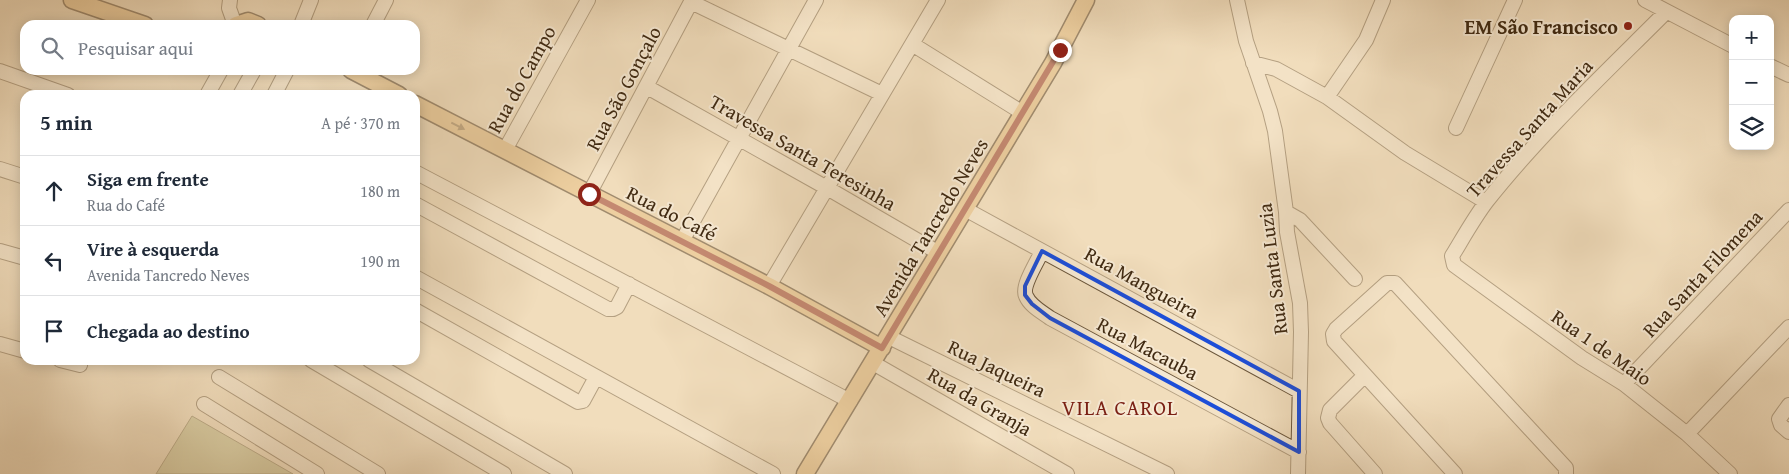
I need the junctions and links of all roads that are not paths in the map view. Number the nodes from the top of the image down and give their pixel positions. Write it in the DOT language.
graph roads {
  1 [pos="72,0"];
  2 [pos="230,0"];
  3 [pos="311,0"];
  4 [pos="386,0"];
  5 [pos="588,0"];
  6 [pos="816,0"];
  7 [pos="938,0"];
  8 [pos="1086,0"];
  9 [pos="1237,0"];
  10 [pos="1384,0"];
  11 [pos="1515,0"];
  12 [pos="1644,0"];
  13 [pos="691,1"];
  14 [pos="1666,12"];
  15 [pos="130,20"];
  16 [pos="234,20"];
  17 [pos="303,20"];
  18 [pos="376,20"];
  19 [pos="912,44"];
  20 [pos="1729,44"];
  21 [pos="788,50"];
  22 [pos="1253,63"];
  23 [pos="1774,68"];
  24 [pos="0,71"];
  25 [pos="218,75"];
  26 [pos="251,75"];
  27 [pos="284,75"];
  28 [pos="361,75"];
  29 [pos="1789,75"];
  30 [pos="646,87"];
  31 [pos="54,90"];
  32 [pos="210,90"];
  33 [pos="243,90"];
  34 [pos="277,90"];
  35 [pos="389,90"];
  36 [pos="882,94"];
  37 [pos="1327,97"];
  38 [pos="420,107"];
  39 [pos="1023,113"];
  40 [pos="1456,128"];
  41 [pos="740,138"];
  42 [pos="505,150"];
  43 [pos="0,169"];
  44 [pos="20,175"];
  45 [pos="420,175"];
  46 [pos="827,188"];
  47 [pos="589,194"];
  48 [pos="1486,202"];
  49 [pos="420,207"];
  50 [pos="965,209"];
  51 [pos="1789,210"];
  52 [pos="1286,212"];
  53 [pos="682,241"];
  54 [pos="0,251"];
  55 [pos="1042,251"];
  56 [pos="939,253"];
  57 [pos="1452,256"];
  58 [pos="20,257"];
  59 [pos="1354,278"];
  60 [pos="420,279"];
  61 [pos="629,284"];
  62 [pos="769,286"];
  63 [pos="420,313"];
  64 [pos="1789,326"];
  65 [pos="886,343"];
  66 [pos="0,344"];
  67 [pos="20,350"];
  68 [pos="873,363"];
  69 [pos="319,365"];
  70 [pos="377,365"];
  71 [pos="1366,375"];
  72 [pos="219,377"];
  73 [pos="596,377"];
  74 [pos="1624,384"];
  75 [pos="1299,391"];
  76 [pos="850,401"];
  77 [pos="204,404"];
  78 [pos="1789,405"];
  79 [pos="1789,432"];
  80 [pos="1687,434"];
  81 [pos="1299,452"];
  82 [pos="545,469"];
  83 [pos="317,474"];
  84 [pos="378,474"];
  85 [pos="504,474"];
  86 [pos="565,474"];
  87 [pos="773,474"];
  88 [pos="805,474"];
  89 [pos="1067,474"];
  90 [pos="1167,474"];
  91 [pos="1298,474"];
  92 [pos="1375,474"];
  93 [pos="1455,474"];
  94 [pos="1566,474"];
  95 [pos="1730,474"];
  1 -- 15 [label="main road"];
  2 -- 16 [label="street"];
  3 -- 17 [label="street"];
  4 -- 18 [label="street"];
  5 -- 42 [label="street, Rua do Campo"];
  6 -- 21 [label="street"];
  7 -- 19 [label="street"];
  8 -- 39 [label="main road, Avenida Tancredo Neves"];
  9 -- 22 [label="street, Rua Santa Luzia"];
  10 -- 37 [label="street"];
  11 -- 40 [label="street"];
  12 -- 14 [label="street"];
  13 -- 21 [label="street"];
  13 -- 30 [label="street, Rua São Gonçalo"];
  14 -- 20 [label="street"];
  14 -- 48 [label="street, Travessa Santa Maria"];
  19 -- 36 [label="street"];
  19 -- 39 [label="street"];
  21 -- 36 [label="street"];
  21 -- 41 [label="street"];
  22 -- 37 [label="street"];
  22 -- 52 [label="street, Rua Santa Luzia"];
  23 -- 29 [label="street"];
  24 -- 31 [label="street"];
  25 -- 32 [label="street"];
  26 -- 33 [label="street"];
  27 -- 34 [label="street"];
  28 -- 35 [label="main road"];
  30 -- 41 [label="street, Travessa Santa Teresinha"];
  30 -- 47 [label="street, Rua São Gonçalo"];
  36 -- 46 [label="street"];
  37 -- 48 [label="street"];
  38 -- 42 [label="main road, Rua do Café, one-way"];
  39 -- 50 [label="main road, Avenida Tancredo Neves"];
  41 -- 46 [label="street, Travessa Santa Teresinha"];
  41 -- 53 [label="street"];
  42 -- 47 [label="main road, Rua do Café"];
  43 -- 44 [label="street"];
  45 -- 61 [label="street"];
  46 -- 56 [label="street, Travessa Santa Teresinha"];
  46 -- 62 [label="street"];
  47 -- 53 [label="main road, Rua do Café"];
  48 -- 57 [label="street, Travessa Santa Maria"];
  49 -- 61 [label="street"];
  50 -- 55 [label="street, Rua Mangueira"];
  50 -- 56 [label="main road, Avenida Tancredo Neves"];
  51 -- 74 [label="street, Rua Santa Filomena"];
  52 -- 59 [label="street"];
  52 -- 75 [label="street, Rua Santa Luzia"];
  53 -- 62 [label="main road, Rua do Café"];
  54 -- 58 [label="street"];
  55 -- 75 [label="street, Rua Mangueira"];
  55 -- 81 [label="street, Rua Macauba"];
  56 -- 65 [label="main road, Avenida Tancredo Neves"];
  57 -- 74 [label="street, Rua 1 de Maio"];
  60 -- 73 [label="street"];
  61 -- 76 [label="street"];
  62 -- 65 [label="main road, Rua do Café"];
  63 -- 73 [label="street"];
  64 -- 80 [label="street"];
  65 -- 68 [label="main road, Avenida Tancredo Neves"];
  65 -- 90 [label="street, Rua Jaqueira"];
  66 -- 67 [label="street"];
  68 -- 76 [label="main road, Avenida Tancredo Neves"];
  68 -- 89 [label="street, Rua da Granja"];
  69 -- 85 [label="street"];
  70 -- 82 [label="street"];
  71 -- 92 [label="street"];
  71 -- 93 [label="street"];
  71 -- 94 [label="street"];
  72 -- 84 [label="street"];
  73 -- 87 [label="street"];
  74 -- 80 [label="street, Rua 1 de Maio"];
  75 -- 81 [label="street, Rua Santa Luzia"];
  76 -- 88 [label="main road, Avenida Tancredo Neves"];
  77 -- 83 [label="street"];
  78 -- 79 [label="street"];
  80 -- 95 [label="street, Rua 1 de Maio"];
  81 -- 91 [label="street, Rua Santa Luzia"];
  82 -- 86 [label="street"];
}
